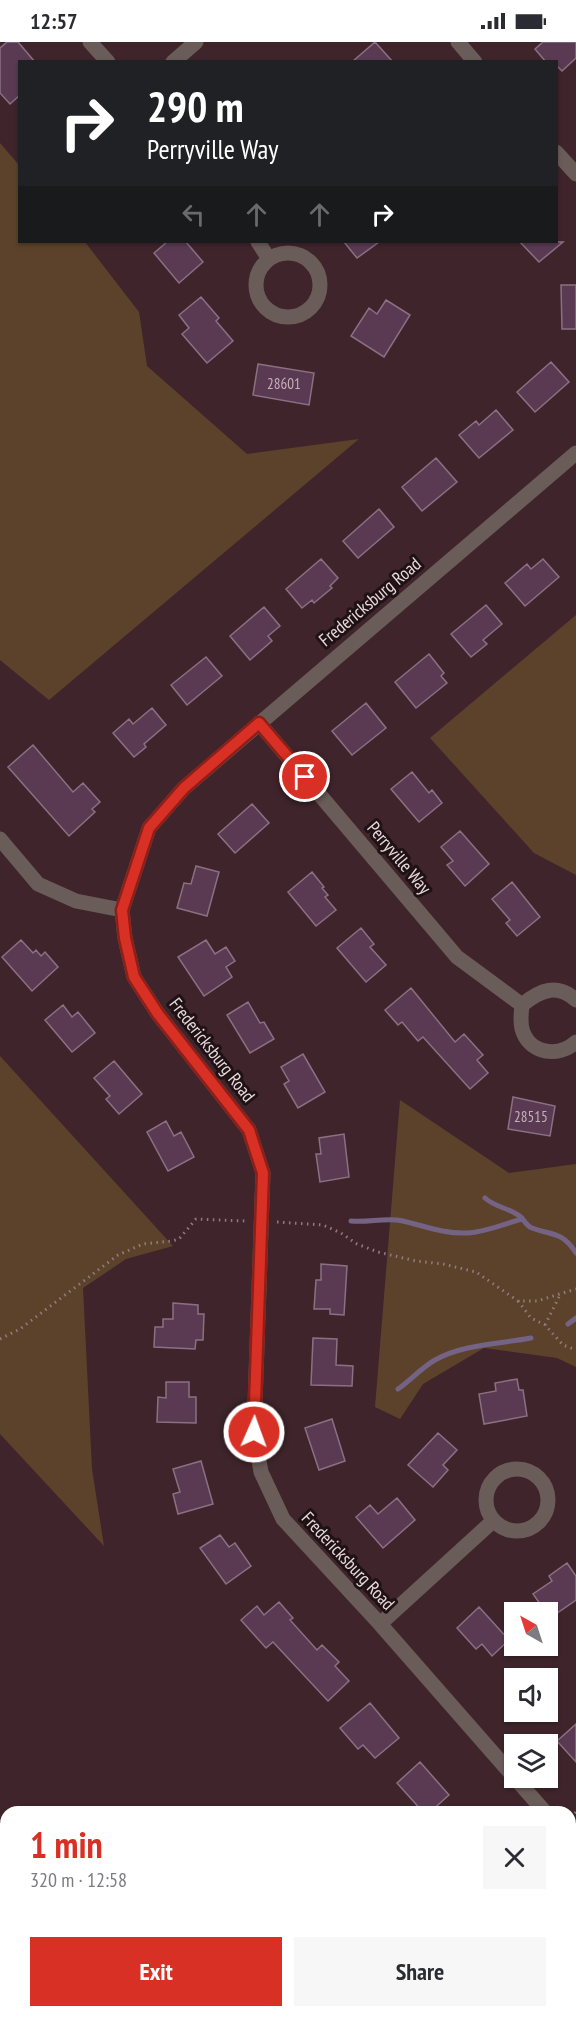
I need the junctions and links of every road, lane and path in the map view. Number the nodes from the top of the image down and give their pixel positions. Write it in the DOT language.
graph roads {
  1 [pos="90,42"];
  2 [pos="196,42"];
  3 [pos="458,42"];
  4 [pos="106,60"];
  5 [pos="175,60"];
  6 [pos="473,60"];
  7 [pos="558,154"];
  8 [pos="576,174"];
  9 [pos="259,243"];
  10 [pos="269,259"];
  11 [pos="576,453"];
  12 [pos="259,723"];
  13 [pos="0,839"];
  14 [pos="122,910"];
  15 [pos="576,1000"];
  16 [pos="522,1005"];
  17 [pos="576,1041"];
  18 [pos="261,1222"];
  19 [pos="576,1289"];
  20 [pos="560,1295"];
  21 [pos="518,1301"];
  22 [pos="545,1325"];
  23 [pos="0,1339"];
  24 [pos="576,1350"];
  25 [pos="493,1521"];
  26 [pos="380,1624"];
  27 [pos="504,1765"];
  28 [pos="524,1788"];
  29 [pos="540,1806"];
  1 -- 4 [label="street"];
  2 -- 5 [label="street"];
  3 -- 6 [label="street"];
  7 -- 8 [label="street"];
  9 -- 10 [label="street"];
  10 -- 10 [label="street"];
  11 -- 12 [label="street, Fredericksburg Road"];
  12 -- 14 [label="street, Fredericksburg Road"];
  12 -- 16 [label="street, Perryville Way"];
  13 -- 14 [label="street"];
  14 -- 18 [label="street, Fredericksburg Road"];
  15 -- 16 [label="street"];
  16 -- 17 [label="street"];
  18 -- 21 [label="path"];
  18 -- 23 [label="path"];
  18 -- 26 [label="street, Fredericksburg Road"];
  19 -- 20 [label="path"];
  20 -- 21 [label="path"];
  20 -- 22 [label="path"];
  21 -- 22 [label="path"];
  22 -- 24 [label="path"];
  25 -- 25 [label="street"];
  25 -- 26 [label="street"];
  26 -- 27 [label="street, Fredericksburg Road"];
  28 -- 29 [label="street, Fredericksburg Road"];
}
